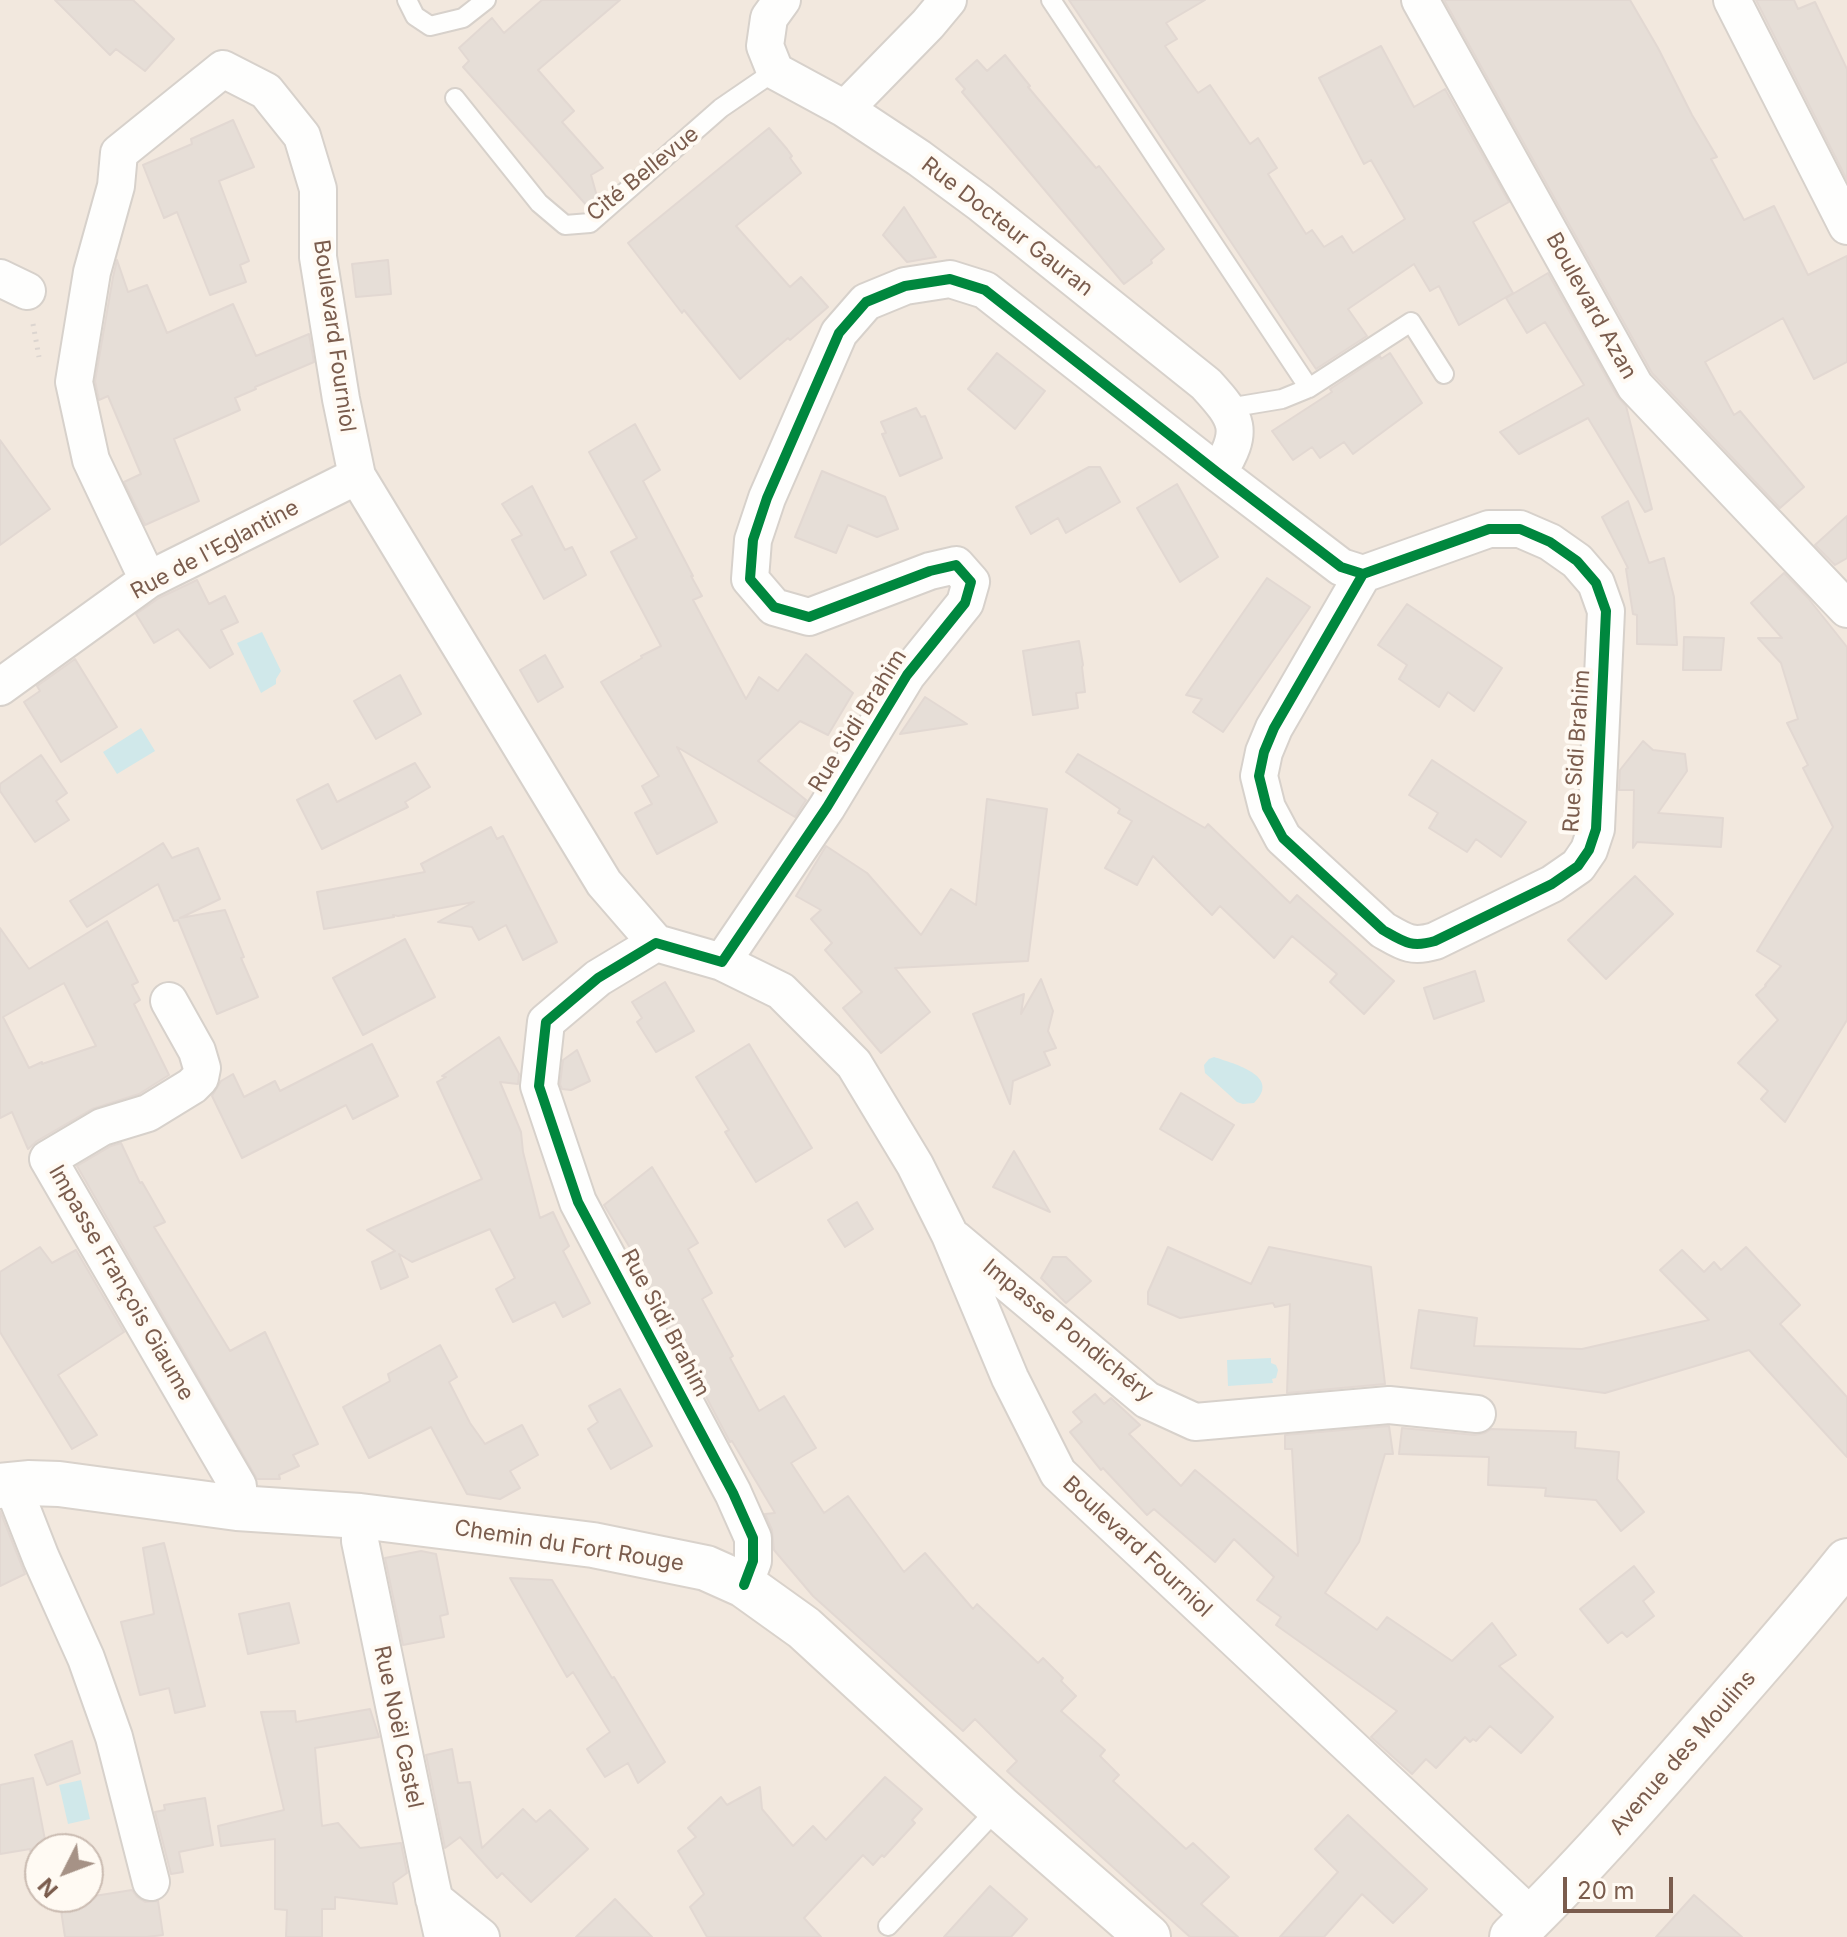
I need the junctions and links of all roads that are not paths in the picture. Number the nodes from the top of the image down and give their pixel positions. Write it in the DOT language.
graph roads {
  1 [pos="407,0"];
  2 [pos="486,0"];
  3 [pos="782,0"];
  4 [pos="948,0"];
  5 [pos="1051,0"];
  6 [pos="1420,0"];
  7 [pos="1732,0"];
  8 [pos="775,71"];
  9 [pos="455,98"];
  10 [pos="845,109"];
  11 [pos="1847,226"];
  12 [pos="1444,374"];
  13 [pos="1309,388"];
  14 [pos="1228,408"];
  15 [pos="1218,473"];
  16 [pos="357,476"];
  17 [pos="1363,574"];
  18 [pos="148,580"];
  19 [pos="1847,609"];
  20 [pos="0,687"];
  21 [pos="656,943"];
  22 [pos="722,962"];
  23 [pos="169,1001"];
  24 [pos="950,1235"];
  25 [pos="1477,1414"];
  26 [pos="6,1485"];
  27 [pos="237,1508"];
  28 [pos="360,1516"];
  29 [pos="1847,1561"];
  30 [pos="744,1585"];
  31 [pos="999,1807"];
  32 [pos="151,1882"];
  33 [pos="434,1899"];
  34 [pos="888,1926"];
  35 [pos="1522,1927"];
  36 [pos="443,1937"];
  37 [pos="481,1937"];
  38 [pos="1148,1937"];
  1 -- 2 [label="lane"];
  3 -- 8 [label="street"];
  4 -- 10 [label="street"];
  5 -- 13 [label="lane"];
  6 -- 19 [label="street, Boulevard Azan"];
  7 -- 11 [label="street"];
  8 -- 9 [label="lane, Cité Bellevue"];
  8 -- 10 [label="street, Rue Docteur Gauran"];
  10 -- 14 [label="street, Rue Docteur Gauran"];
  12 -- 13 [label="lane"];
  13 -- 14 [label="lane"];
  14 -- 15 [label="street"];
  15 -- 17 [label="street, Rue Sidi Brahim"];
  15 -- 22 [label="street, Rue Sidi Brahim"];
  16 -- 18 [label="street, Rue de l'Eglantine"];
  16 -- 18 [label="street, Boulevard Fourniol"];
  16 -- 21 [label="street, Boulevard Fourniol"];
  17 -- 17 [label="street, Rue Sidi Brahim"];
  18 -- 20 [label="street, Rue de l'Eglantine"];
  21 -- 22 [label="street"];
  21 -- 30 [label="street, Rue Sidi Brahim"];
  22 -- 24 [label="street, Boulevard Fourniol"];
  23 -- 27 [label="street, Impasse François Giaume"];
  24 -- 25 [label="street, Impasse Pondichéry"];
  24 -- 35 [label="street, Boulevard Fourniol"];
  26 -- 27 [label="main road, Chemin du Fort Rouge"];
  26 -- 32 [label="street"];
  27 -- 28 [label="main road, Chemin du Fort Rouge"];
  28 -- 30 [label="main road, Chemin du Fort Rouge"];
  28 -- 33 [label="street, Rue Noël Castel"];
  29 -- 35 [label="main road, Avenue des Moulins"];
  30 -- 31 [label="main road, Chemin du Fort Rouge"];
  31 -- 34 [label="lane"];
  31 -- 38 [label="main road, Chemin du Fort Rouge"];
  33 -- 36 [label="street, Rue Noël Castel"];
  33 -- 37 [label="street"];
}
